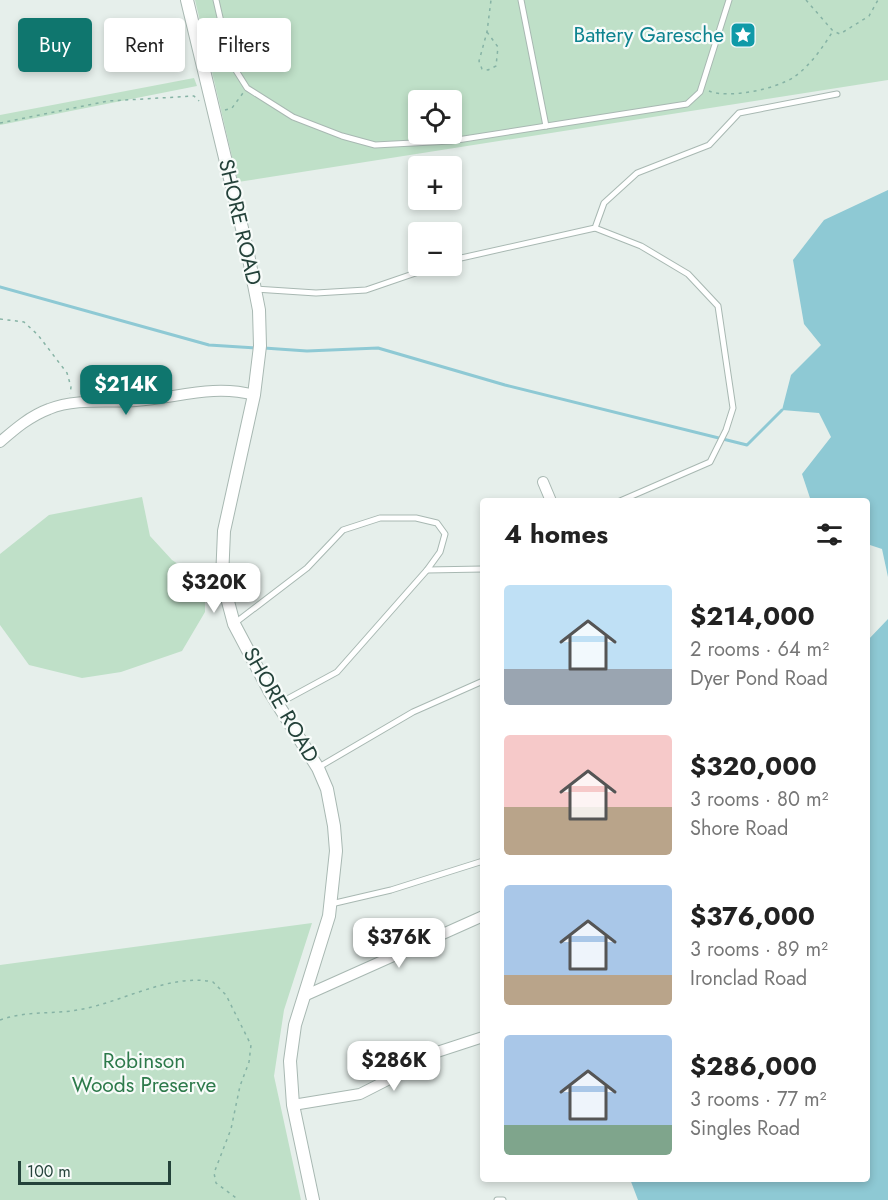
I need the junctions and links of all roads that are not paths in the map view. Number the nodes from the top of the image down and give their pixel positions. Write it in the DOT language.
graph roads {
  1 [pos="187,0"];
  2 [pos="216,0"];
  3 [pos="521,0"];
  4 [pos="729,0"];
  5 [pos="837,94"];
  6 [pos="546,126"];
  7 [pos="595,228"];
  8 [pos="462,258"];
  9 [pos="408,276"];
  10 [pos="255,289"];
  11 [pos="254,395"];
  12 [pos="0,442"];
  13 [pos="543,482"];
  14 [pos="550,498"];
  15 [pos="627,498"];
  16 [pos="480,569"];
  17 [pos="427,570"];
  18 [pos="234,624"];
  19 [pos="480,682"];
  20 [pos="278,704"];
  21 [pos="318,768"];
  22 [pos="480,862"];
  23 [pos="330,904"];
  24 [pos="480,917"];
  25 [pos="304,996"];
  26 [pos="480,1038"];
  27 [pos="293,1105"];
  28 [pos="313,1200"];
  29 [pos="497,1200"];
  30 [pos="503,1200"];
  1 -- 10 [label="street, SHORE ROAD"];
  2 -- 6 [label="lane"];
  3 -- 6 [label="lane"];
  4 -- 6 [label="lane"];
  5 -- 7 [label="lane"];
  7 -- 8 [label="lane"];
  7 -- 15 [label="lane"];
  9 -- 10 [label="lane"];
  10 -- 11 [label="street, SHORE ROAD"];
  11 -- 12 [label="street"];
  11 -- 18 [label="street, SHORE ROAD"];
  13 -- 14 [label="street"];
  16 -- 17 [label="lane"];
  17 -- 18 [label="lane"];
  17 -- 20 [label="lane"];
  18 -- 20 [label="street, SHORE ROAD"];
  19 -- 21 [label="lane"];
  20 -- 21 [label="street, SHORE ROAD"];
  21 -- 23 [label="street, SHORE ROAD"];
  22 -- 23 [label="lane"];
  23 -- 25 [label="street, SHORE ROAD"];
  24 -- 25 [label="street"];
  25 -- 27 [label="street, SHORE ROAD"];
  26 -- 27 [label="street"];
  27 -- 28 [label="street, SHORE ROAD"];
  29 -- 30 [label="lane"];
}
